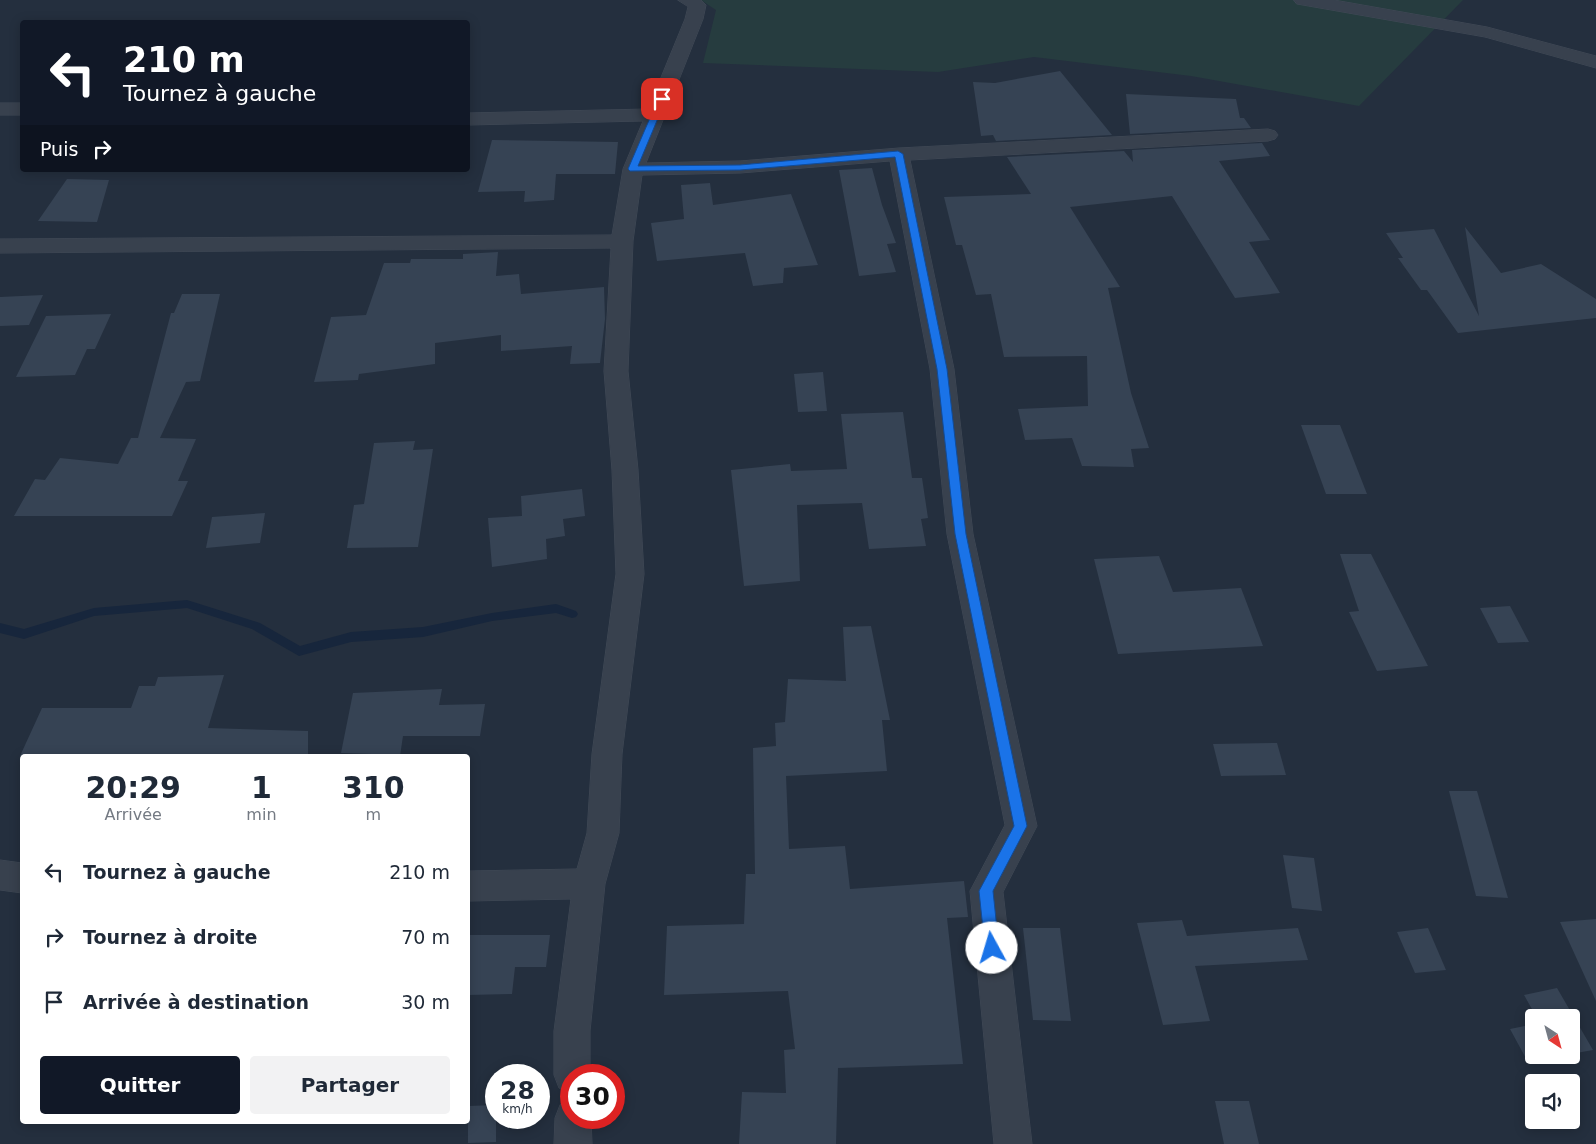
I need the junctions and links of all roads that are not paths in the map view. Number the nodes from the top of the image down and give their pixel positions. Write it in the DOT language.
graph roads {
  1 [pos="1303,0"];
  2 [pos="700,2"];
  3 [pos="1596,62"];
  4 [pos="0,109"];
  5 [pos="20,110"];
  6 [pos="656,115"];
  7 [pos="470,119"];
  8 [pos="1268,135"];
  9 [pos="898,154"];
  10 [pos="633,169"];
  11 [pos="622,241"];
  12 [pos="0,246"];
  13 [pos="0,875"];
  14 [pos="20,878"];
  15 [pos="589,884"];
  16 [pos="470,886"];
  17 [pos="572,1064"];
  18 [pos="573,1129"];
  19 [pos="573,1144"];
  20 [pos="1013,1144"];
  1 -- 3 [label="street"];
  2 -- 6 [label="street"];
  4 -- 5 [label="street"];
  6 -- 7 [label="street"];
  6 -- 10 [label="street"];
  8 -- 9 [label="street"];
  9 -- 10 [label="street"];
  9 -- 20 [label="street"];
  10 -- 11 [label="street"];
  11 -- 12 [label="street"];
  11 -- 15 [label="street"];
  13 -- 14 [label="street"];
  15 -- 16 [label="street"];
  15 -- 17 [label="street"];
  18 -- 19 [label="street"];
}
